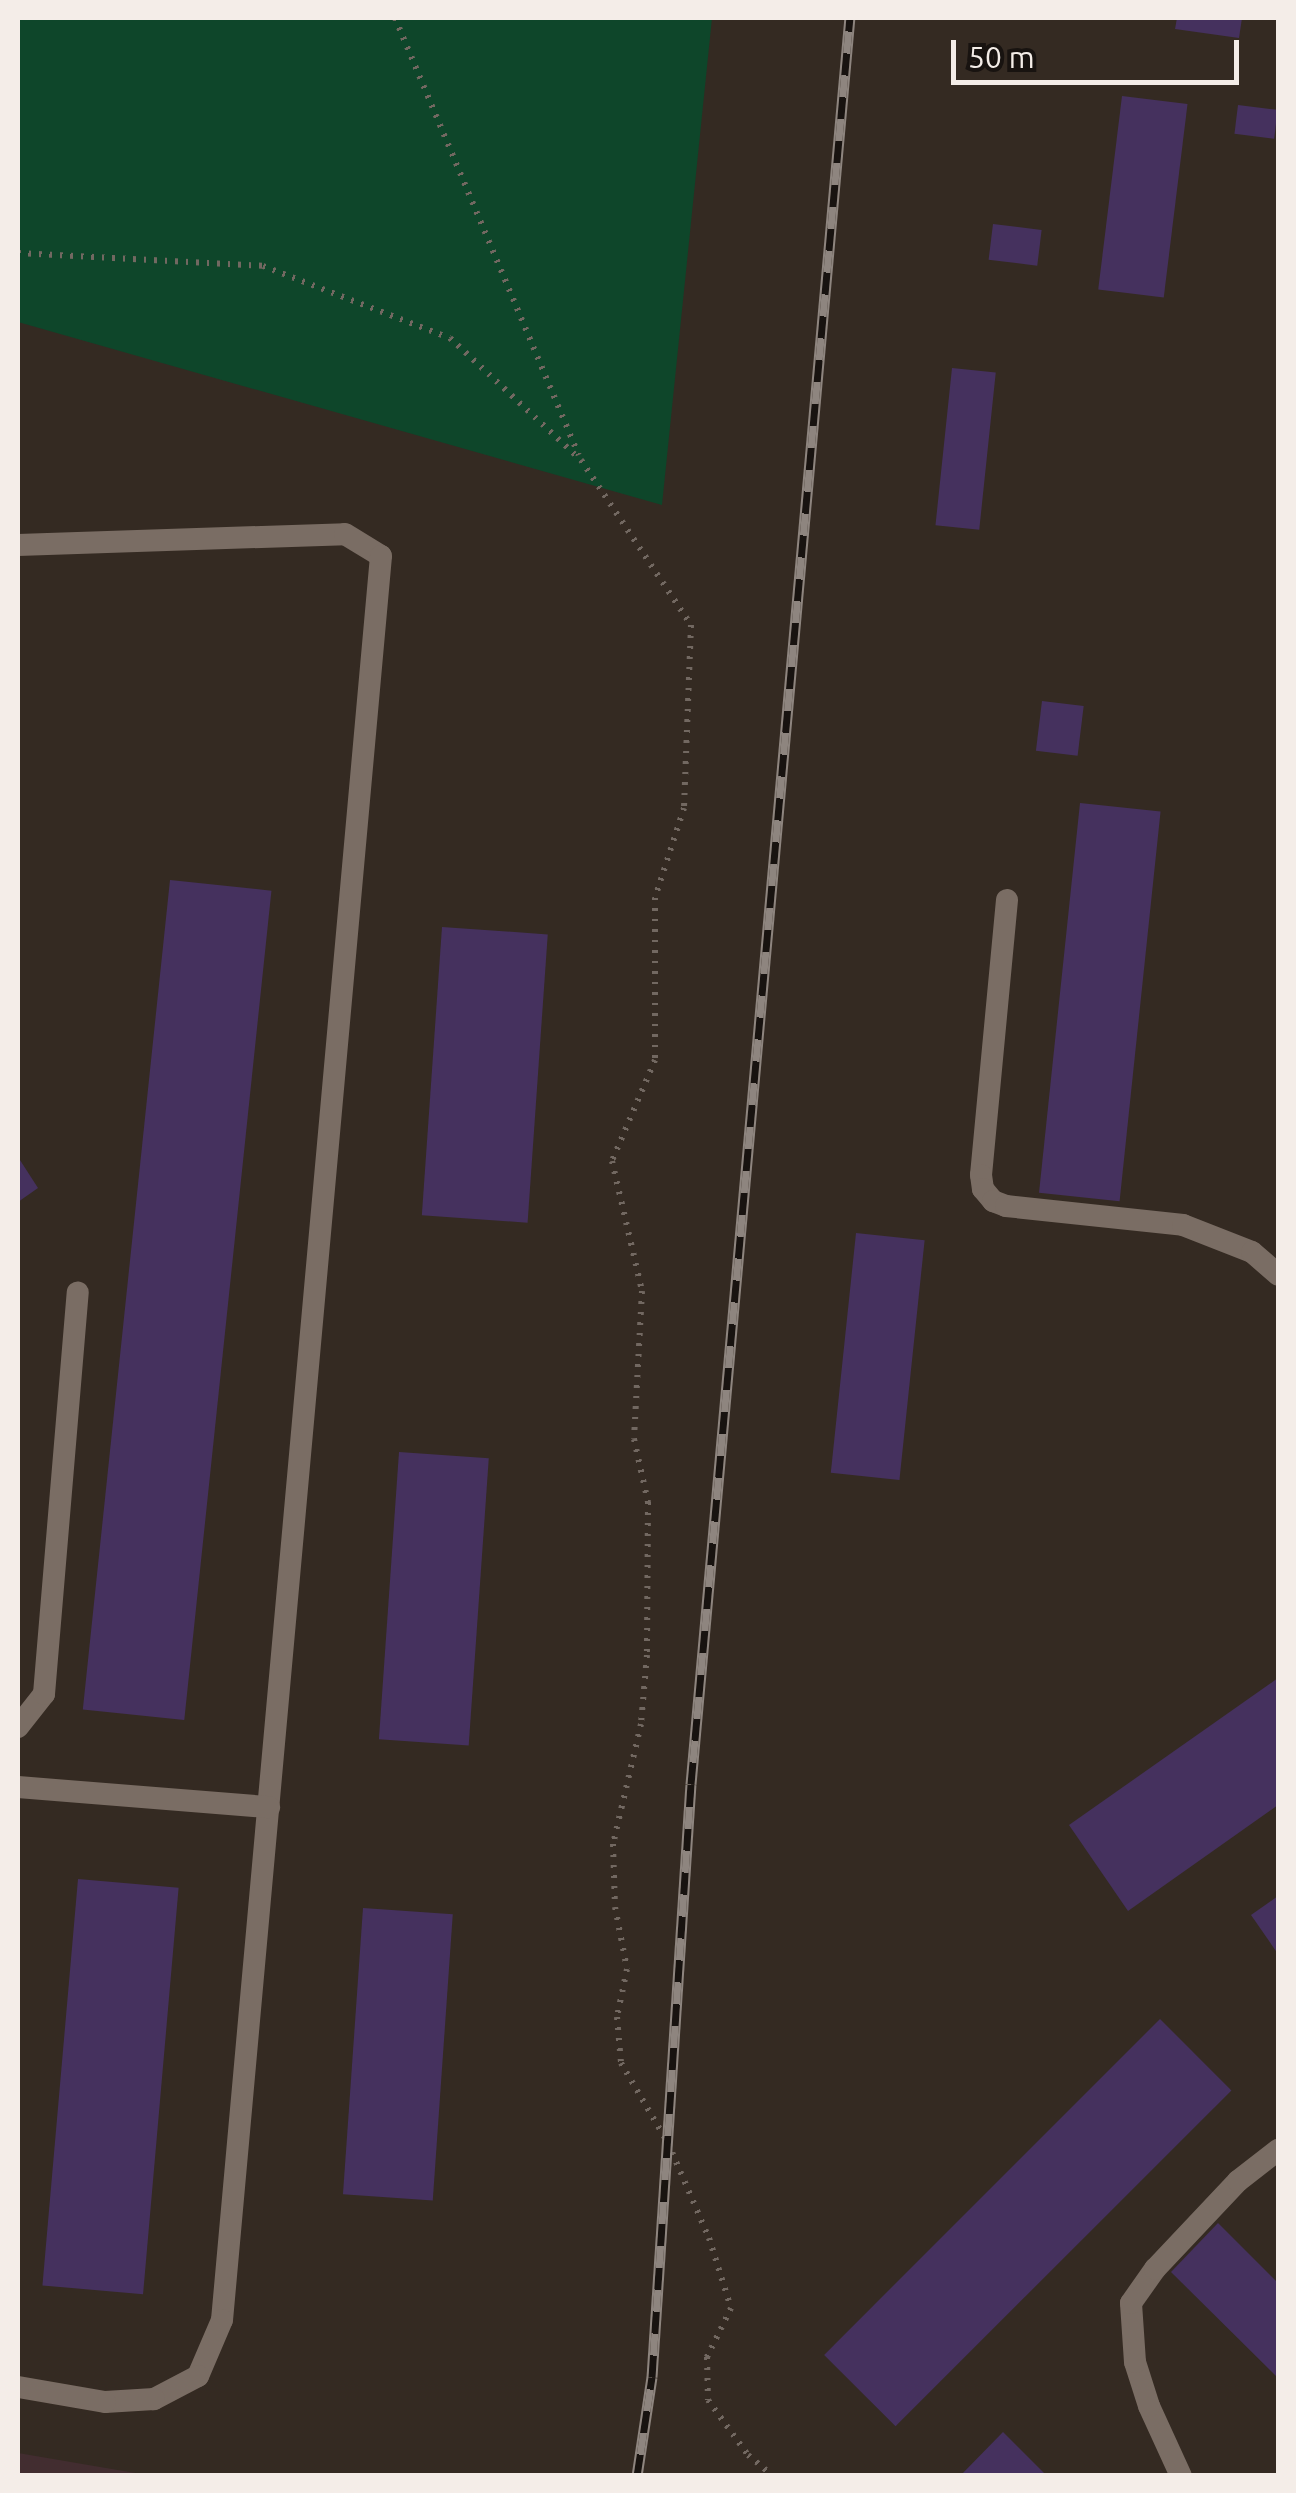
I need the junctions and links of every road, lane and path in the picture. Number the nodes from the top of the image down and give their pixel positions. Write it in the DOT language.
graph roads {
  1 [pos="396,18"];
  2 [pos="18,253"];
  3 [pos="581,460"];
  4 [pos="18,545"];
  5 [pos="1007,900"];
  6 [pos="1278,1275"];
  7 [pos="78,1292"];
  8 [pos="18,1727"];
  9 [pos="18,1787"];
  10 [pos="269,1807"];
  11 [pos="1278,2150"];
  12 [pos="18,2387"];
  13 [pos="773,2476"];
  14 [pos="1181,2476"];
  1 -- 3 [label="path"];
  2 -- 3 [label="path"];
  3 -- 13 [label="path"];
  4 -- 10 [label="lane"];
  5 -- 6 [label="lane"];
  7 -- 8 [label="lane"];
  9 -- 10 [label="lane"];
  10 -- 12 [label="lane"];
  11 -- 14 [label="lane"];
}
